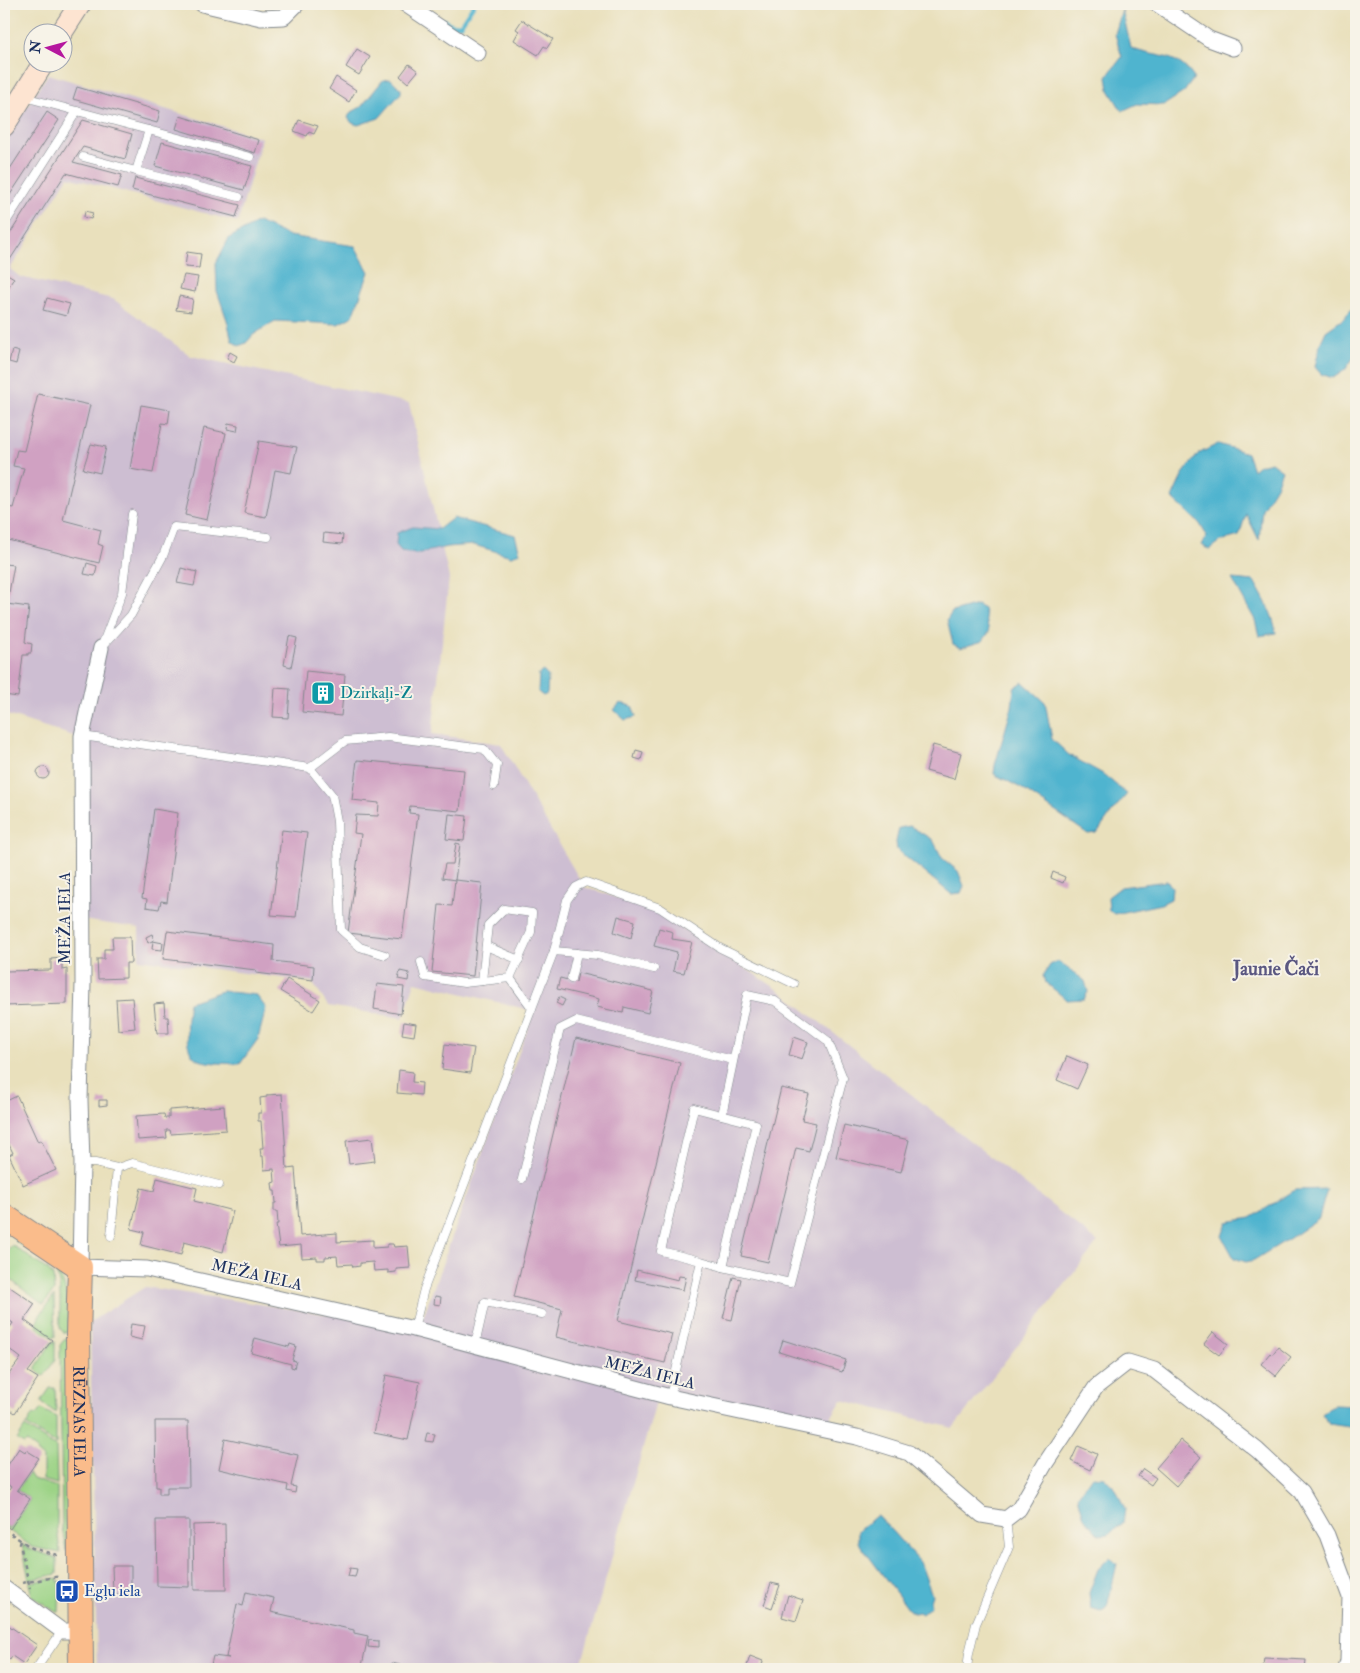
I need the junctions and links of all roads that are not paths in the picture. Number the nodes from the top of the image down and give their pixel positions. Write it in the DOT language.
graph roads {
  1 [pos="80,4"];
  2 [pos="202,4"];
  3 [pos="297,4"];
  4 [pos="405,4"];
  5 [pos="1157,4"];
  6 [pos="68,22"];
  7 [pos="1233,48"];
  8 [pos="478,53"];
  9 [pos="38,72"];
  10 [pos="22,97"];
  11 [pos="77,111"];
  12 [pos="4,126"];
  13 [pos="149,130"];
  14 [pos="83,157"];
  15 [pos="250,157"];
  16 [pos="136,171"];
  17 [pos="239,197"];
  18 [pos="4,225"];
  19 [pos="132,514"];
  20 [pos="268,537"];
  21 [pos="100,648"];
  22 [pos="82,736"];
  23 [pos="310,768"];
  24 [pos="494,786"];
  25 [pos="486,946"];
  26 [pos="554,951"];
  27 [pos="577,953"];
  28 [pos="385,955"];
  29 [pos="519,960"];
  30 [pos="421,962"];
  31 [pos="654,969"];
  32 [pos="510,978"];
  33 [pos="571,979"];
  34 [pos="482,981"];
  35 [pos="794,984"];
  36 [pos="532,1008"];
  37 [pos="733,1060"];
  38 [pos="722,1115"];
  39 [pos="82,1163"];
  40 [pos="117,1168"];
  41 [pos="522,1179"];
  42 [pos="218,1185"];
  43 [pos="4,1216"];
  44 [pos="111,1236"];
  45 [pos="701,1261"];
  46 [pos="80,1267"];
  47 [pos="723,1267"];
  48 [pos="542,1314"];
  49 [pos="414,1329"];
  50 [pos="475,1345"];
  51 [pos="670,1397"];
  52 [pos="1006,1519"];
  53 [pos="4,1588"];
  54 [pos="71,1631"];
  55 [pos="36,1669"];
  56 [pos="81,1669"];
  57 [pos="967,1669"];
  58 [pos="1346,1669"];
  1 -- 6 [label="main road"];
  2 -- 3 [label="street"];
  4 -- 8 [label="street"];
  5 -- 7 [label="street"];
  9 -- 10 [label="main road"];
  10 -- 11 [label="lane"];
  10 -- 12 [label="main road"];
  11 -- 13 [label="lane"];
  11 -- 18 [label="lane"];
  13 -- 15 [label="lane"];
  13 -- 16 [label="lane"];
  14 -- 16 [label="lane"];
  16 -- 17 [label="lane"];
  19 -- 21 [label="lane"];
  20 -- 21 [label="lane"];
  21 -- 22 [label="street, MEŽA IELA"];
  22 -- 23 [label="lane"];
  22 -- 39 [label="street, MEŽA IELA"];
  23 -- 24 [label="lane"];
  23 -- 28 [label="lane"];
  25 -- 29 [label="lane"];
  25 -- 29 [label="lane"];
  25 -- 34 [label="lane"];
  26 -- 27 [label="lane"];
  26 -- 35 [label="lane"];
  26 -- 36 [label="lane"];
  27 -- 31 [label="lane"];
  27 -- 33 [label="lane"];
  29 -- 32 [label="lane"];
  30 -- 34 [label="lane"];
  32 -- 34 [label="lane"];
  32 -- 36 [label="lane"];
  36 -- 49 [label="lane"];
  37 -- 38 [label="lane"];
  37 -- 41 [label="lane"];
  37 -- 47 [label="lane"];
  38 -- 45 [label="lane"];
  38 -- 47 [label="lane"];
  39 -- 40 [label="lane"];
  39 -- 46 [label="street, MEŽA IELA"];
  40 -- 42 [label="lane"];
  40 -- 44 [label="lane"];
  43 -- 46 [label="main road"];
  45 -- 47 [label="lane"];
  45 -- 51 [label="lane"];
  46 -- 49 [label="street, MEŽA IELA"];
  46 -- 54 [label="main road, RĒZNAS IELA"];
  48 -- 50 [label="lane"];
  49 -- 50 [label="street, MEŽA IELA"];
  50 -- 51 [label="street, MEŽA IELA"];
  51 -- 52 [label="street, MEŽA IELA"];
  52 -- 57 [label="lane"];
  52 -- 58 [label="street"];
  53 -- 54 [label="street"];
  54 -- 55 [label="lane"];
  54 -- 56 [label="main road, RĒZNAS IELA"];
}
